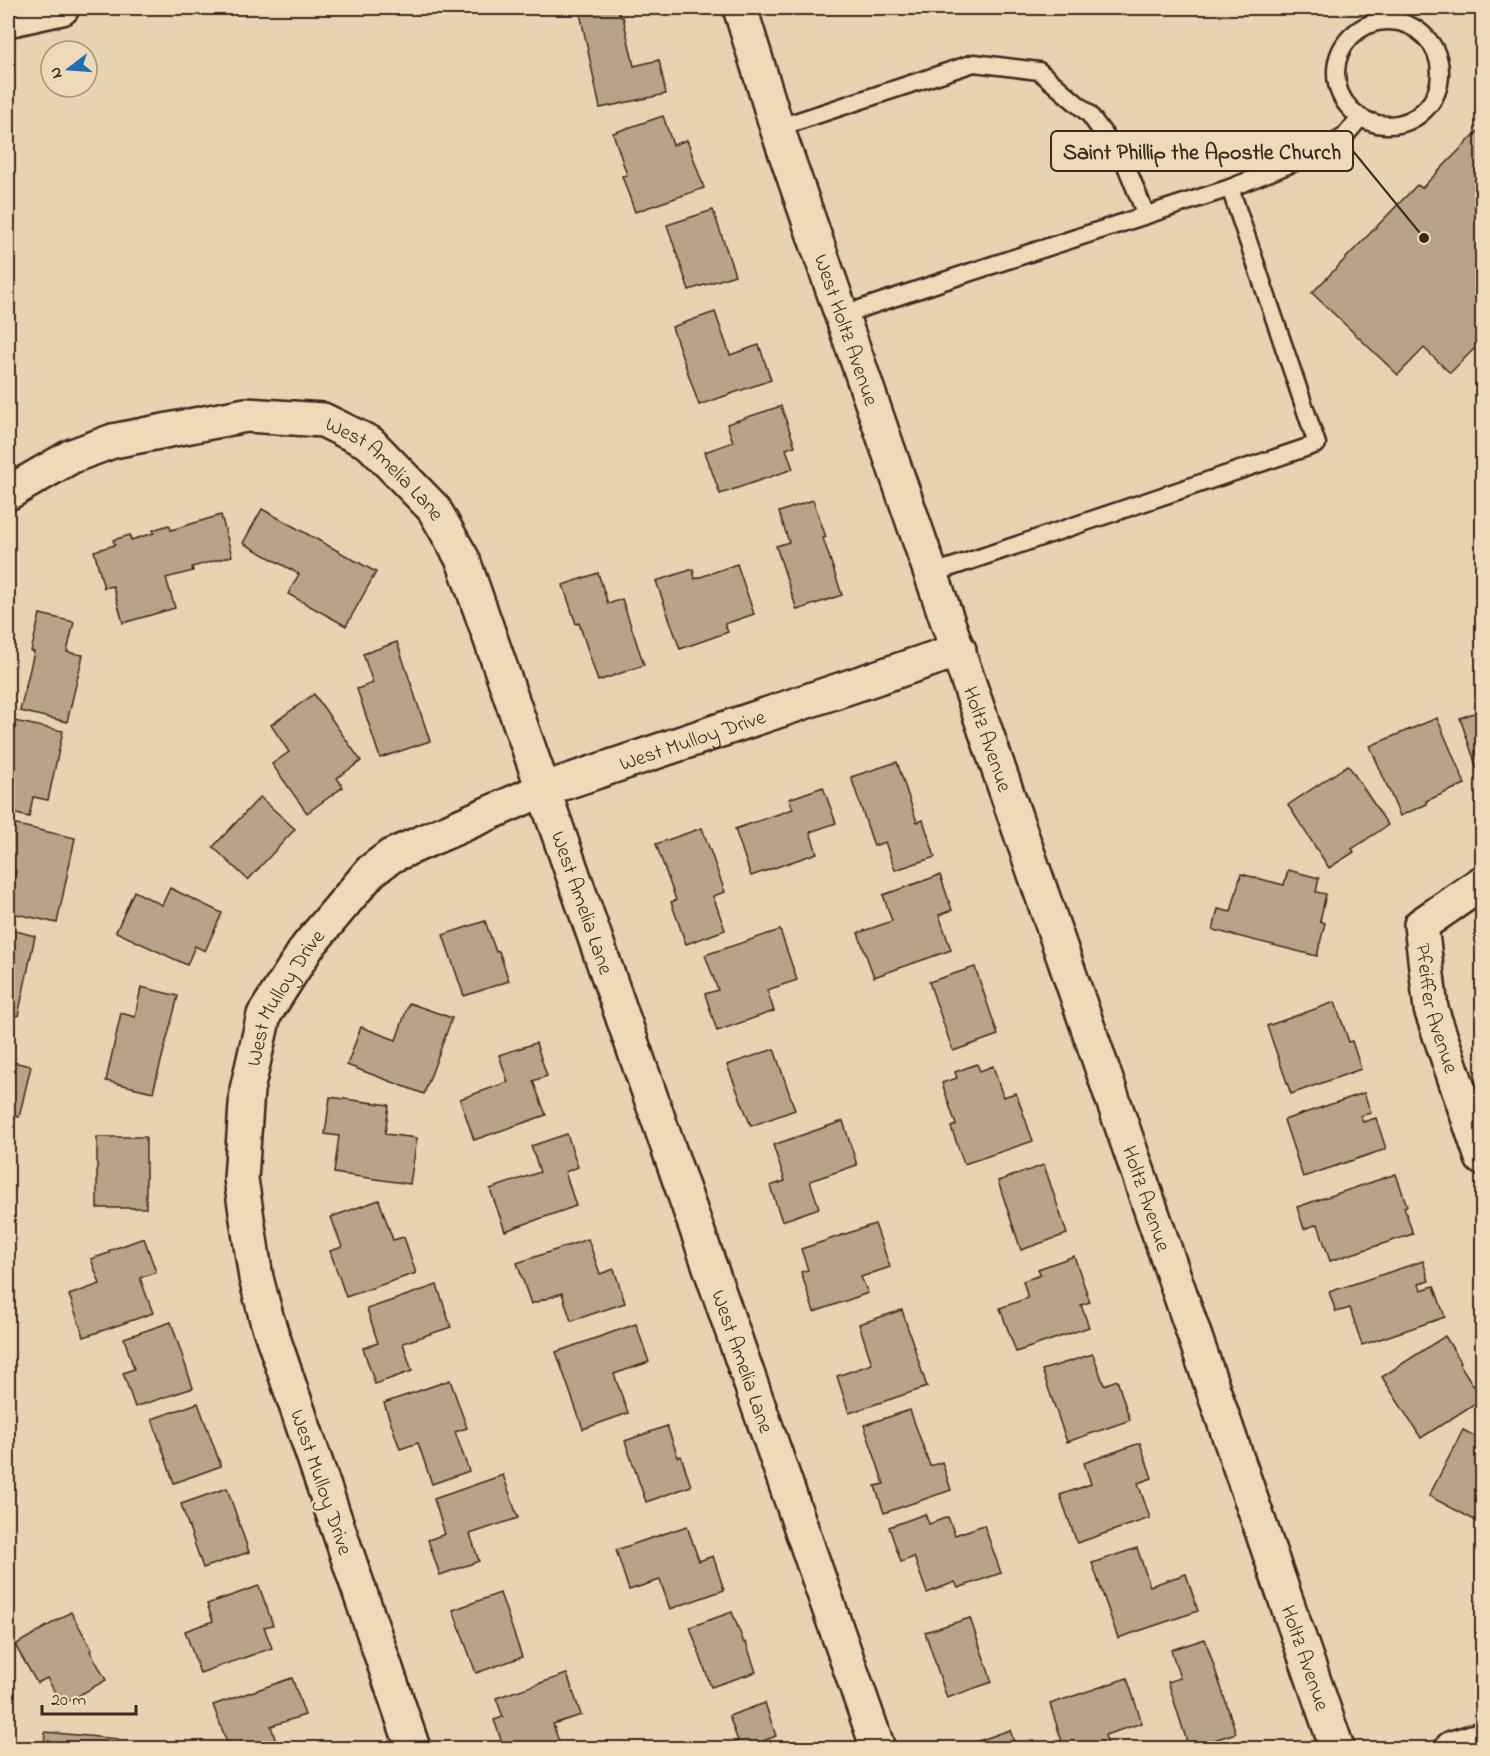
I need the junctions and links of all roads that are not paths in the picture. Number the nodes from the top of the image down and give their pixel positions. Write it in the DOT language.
graph roads {
  1 [pos="62,8"];
  2 [pos="740,8"];
  3 [pos="1389,14"];
  4 [pos="8,20"];
  5 [pos="1360,117"];
  6 [pos="777,128"];
  7 [pos="1230,189"];
  8 [pos="1146,215"];
  9 [pos="842,315"];
  10 [pos="8,493"];
  11 [pos="931,574"];
  12 [pos="958,650"];
  13 [pos="542,790"];
  14 [pos="1482,883"];
  15 [pos="1482,1158"];
  16 [pos="1482,1739"];
  17 [pos="413,1749"];
  18 [pos="878,1749"];
  19 [pos="1337,1749"];
  20 [pos="1452,1749"];
  1 -- 4 [label="street"];
  2 -- 6 [label="street, West Holtz Avenue"];
  3 -- 5 [label="lane"];
  3 -- 5 [label="lane"];
  5 -- 7 [label="lane"];
  6 -- 8 [label="lane"];
  6 -- 9 [label="street, West Holtz Avenue"];
  7 -- 8 [label="lane"];
  7 -- 11 [label="lane"];
  8 -- 9 [label="lane"];
  9 -- 11 [label="street, West Holtz Avenue"];
  10 -- 13 [label="street, West Amelia Lane"];
  11 -- 12 [label="street, West Holtz Avenue"];
  12 -- 13 [label="street, West Mulloy Drive"];
  12 -- 19 [label="street, Holtz Avenue"];
  13 -- 17 [label="street, West Mulloy Drive"];
  13 -- 18 [label="street, West Amelia Lane"];
  14 -- 15 [label="street, Pfeiffer Avenue"];
  16 -- 20 [label="street"];
}
